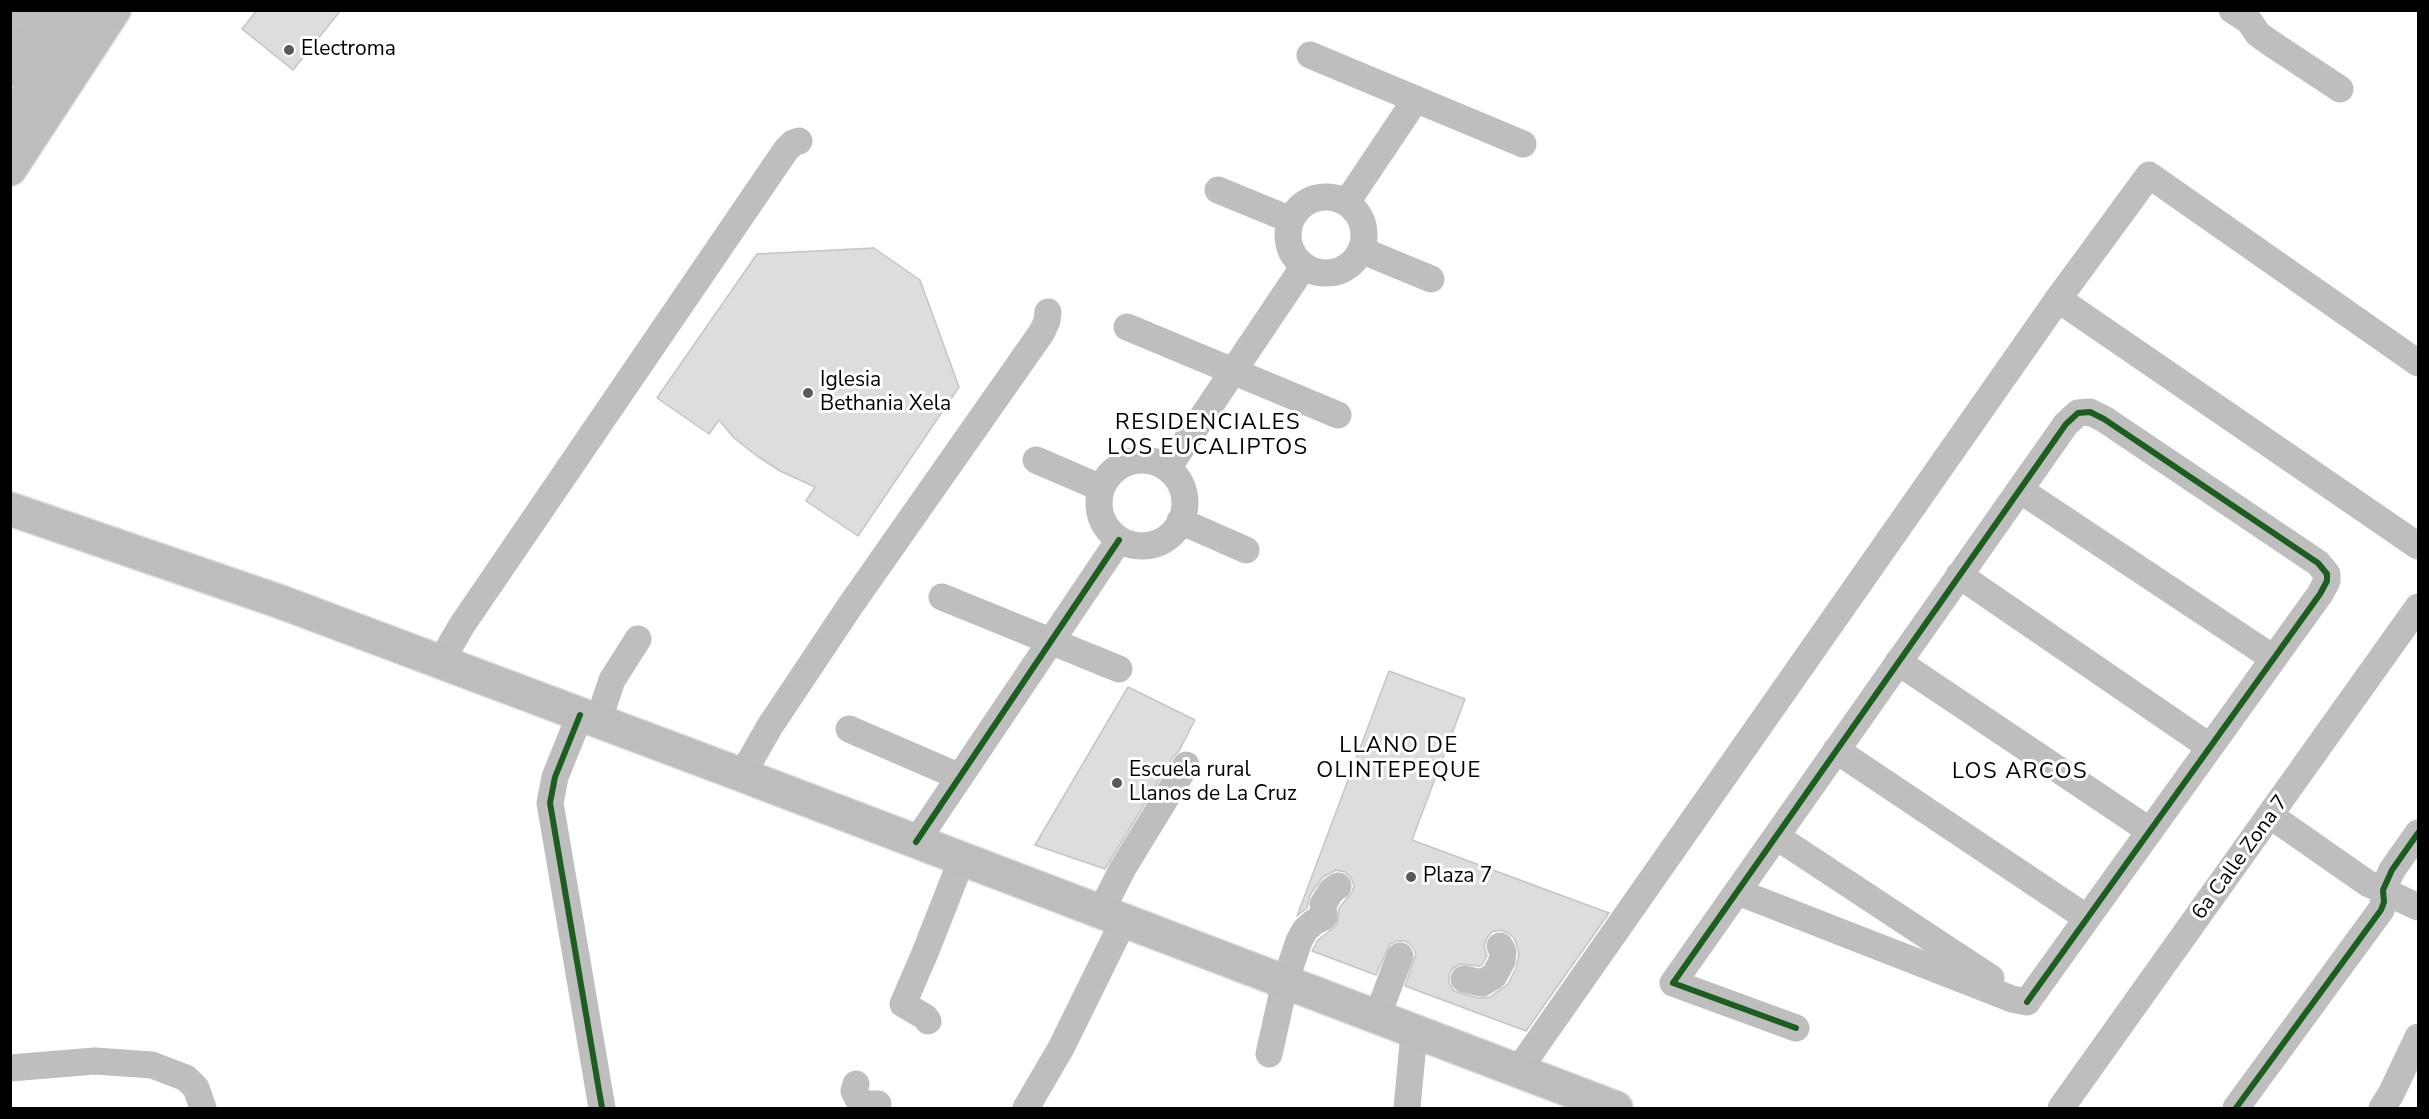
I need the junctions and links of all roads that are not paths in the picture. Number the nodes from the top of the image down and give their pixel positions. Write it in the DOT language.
graph roads {
  1 [pos="25,10"];
  2 [pos="52,10"];
  3 [pos="87,10"];
  4 [pos="114,10"];
  5 [pos="2246,14"];
  6 [pos="10,31"];
  7 [pos="1310,55"];
  8 [pos="10,70"];
  9 [pos="2340,89"];
  10 [pos="1416,99"];
  11 [pos="10,121"];
  12 [pos="799,141"];
  13 [pos="1523,144"];
  14 [pos="10,169"];
  15 [pos="1218,190"];
  16 [pos="1347,202"];
  17 [pos="1291,220"];
  18 [pos="1361,250"];
  19 [pos="1304,266"];
  20 [pos="1431,279"];
  21 [pos="2058,299"];
  22 [pos="1048,312"];
  23 [pos="1127,327"];
  24 [pos="2418,363"];
  25 [pos="1233,371"];
  26 [pos="1338,415"];
  27 [pos="1036,460"];
  28 [pos="1168,468"];
  29 [pos="1101,488"];
  30 [pos="2020,490"];
  31 [pos="10,509"];
  32 [pos="1180,522"];
  33 [pos="1119,540"];
  34 [pos="2418,546"];
  35 [pos="1246,549"];
  36 [pos="1959,575"];
  37 [pos="942,597"];
  38 [pos="2418,607"];
  39 [pos="638,639"];
  40 [pos="1051,641"];
  41 [pos="2273,658"];
  42 [pos="1898,662"];
  43 [pos="440,663"];
  44 [pos="1119,669"];
  45 [pos="589,719"];
  46 [pos="849,729"];
  47 [pos="2210,747"];
  48 [pos="1836,750"];
  49 [pos="1186,765"];
  50 [pos="742,775"];
  51 [pos="960,777"];
  52 [pos="2271,816"];
  53 [pos="2150,831"];
  54 [pos="2418,833"];
  55 [pos="1777,837"];
  56 [pos="916,842"];
  57 [pos="962,859"];
  58 [pos="1338,886"];
  59 [pos="2382,890"];
  60 [pos="1738,892"];
  61 [pos="2418,907"];
  62 [pos="1111,917"];
  63 [pos="2087,918"];
  64 [pos="1500,946"];
  65 [pos="1400,956"];
  66 [pos="1464,980"];
  67 [pos="1285,982"];
  68 [pos="2027,1002"];
  69 [pos="1377,1017"];
  70 [pos="928,1022"];
  71 [pos="1796,1028"];
  72 [pos="1414,1033"];
  73 [pos="2418,1037"];
  74 [pos="1269,1054"];
  75 [pos="10,1068"];
  76 [pos="1517,1071"];
  77 [pos="856,1083"];
  78 [pos="878,1104"];
  79 [pos="203,1108"];
  80 [pos="602,1108"];
  81 [pos="1026,1108"];
  82 [pos="1407,1108"];
  83 [pos="1616,1108"];
  84 [pos="2061,1108"];
  85 [pos="2236,1108"];
  86 [pos="2382,1108"];
  1 -- 6 [label="street"];
  2 -- 8 [label="main road"];
  3 -- 11 [label="main road"];
  4 -- 14 [label="main road"];
  5 -- 9 [label="street"];
  7 -- 10 [label="street"];
  10 -- 13 [label="street"];
  10 -- 16 [label="street"];
  12 -- 43 [label="street"];
  15 -- 17 [label="street"];
  16 -- 17 [label="street"];
  16 -- 18 [label="street"];
  17 -- 19 [label="street"];
  18 -- 19 [label="street"];
  18 -- 20 [label="street"];
  19 -- 25 [label="street"];
  21 -- 24 [label="street"];
  21 -- 34 [label="street"];
  21 -- 76 [label="street"];
  22 -- 50 [label="street"];
  23 -- 25 [label="street"];
  25 -- 26 [label="street"];
  25 -- 28 [label="street"];
  27 -- 29 [label="street"];
  28 -- 29 [label="street"];
  28 -- 32 [label="street"];
  29 -- 33 [label="street"];
  30 -- 36 [label="street"];
  30 -- 41 [label="street"];
  30 -- 41 [label="street"];
  31 -- 43 [label="main road"];
  32 -- 33 [label="street"];
  32 -- 35 [label="street"];
  33 -- 40 [label="street"];
  36 -- 42 [label="street"];
  36 -- 47 [label="street"];
  37 -- 40 [label="street"];
  38 -- 52 [label="street, 6a Calle Zona 7"];
  39 -- 45 [label="street"];
  40 -- 44 [label="street"];
  40 -- 51 [label="street"];
  41 -- 47 [label="street"];
  42 -- 48 [label="street"];
  42 -- 53 [label="street"];
  43 -- 45 [label="main road"];
  45 -- 50 [label="main road"];
  45 -- 80 [label="street"];
  46 -- 51 [label="street"];
  47 -- 53 [label="street"];
  48 -- 55 [label="street"];
  48 -- 63 [label="street"];
  49 -- 62 [label="street"];
  50 -- 56 [label="main road"];
  51 -- 56 [label="street"];
  52 -- 59 [label="street"];
  52 -- 84 [label="street, 6a Calle Zona 7"];
  53 -- 63 [label="street"];
  54 -- 59 [label="street"];
  55 -- 60 [label="street"];
  55 -- 68 [label="street"];
  56 -- 57 [label="main road"];
  57 -- 62 [label="main road"];
  57 -- 70 [label="street"];
  58 -- 67 [label="street"];
  59 -- 61 [label="street"];
  59 -- 85 [label="street"];
  60 -- 68 [label="street"];
  60 -- 71 [label="street"];
  62 -- 67 [label="main road"];
  62 -- 81 [label="street"];
  63 -- 68 [label="street"];
  64 -- 66 [label="street"];
  65 -- 69 [label="street"];
  67 -- 69 [label="main road"];
  67 -- 74 [label="street"];
  69 -- 72 [label="main road"];
  72 -- 76 [label="main road"];
  72 -- 82 [label="street"];
  73 -- 86 [label="street"];
  75 -- 79 [label="street"];
  76 -- 83 [label="main road"];
  77 -- 78 [label="street"];
}
